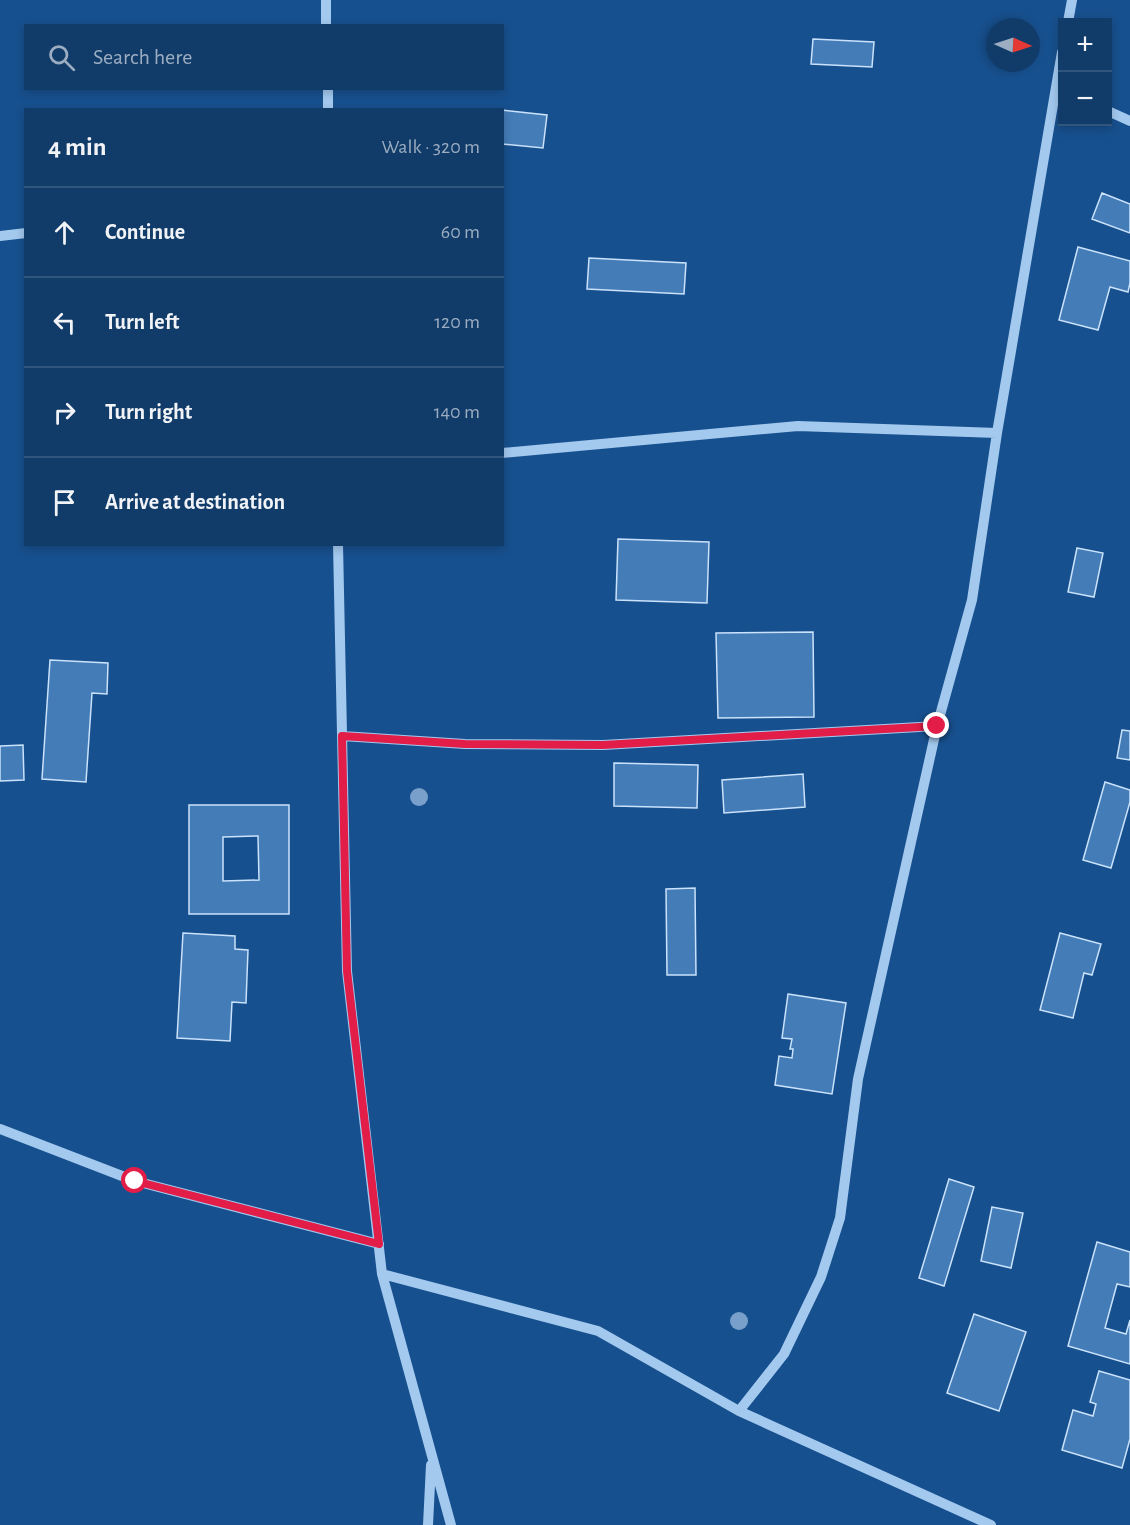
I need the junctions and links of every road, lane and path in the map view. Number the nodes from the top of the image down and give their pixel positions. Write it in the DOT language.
graph roads {
  1 [pos="326,0"];
  2 [pos="1072,0"];
  3 [pos="1069,18"];
  4 [pos="326,24"];
  5 [pos="328,90"];
  6 [pos="1058,96"];
  7 [pos="328,108"];
  8 [pos="1112,113"];
  9 [pos="1130,121"];
  10 [pos="24,233"];
  11 [pos="0,236"];
  12 [pos="997,433"];
  13 [pos="504,453"];
  14 [pos="338,546"];
  15 [pos="937,726"];
  16 [pos="342,736"];
  17 [pos="0,1129"];
  18 [pos="379,1244"];
  19 [pos="382,1274"];
  20 [pos="740,1411"];
  21 [pos="432,1456"];
  22 [pos="428,1525"];
  23 [pos="451,1525"];
  24 [pos="991,1525"];
  1 -- 4 [label="street"];
  2 -- 3 [label="street"];
  5 -- 7 [label="street"];
  6 -- 12 [label="street"];
  8 -- 9 [label="street"];
  10 -- 11 [label="street"];
  12 -- 13 [label="street"];
  12 -- 15 [label="street"];
  14 -- 16 [label="street"];
  15 -- 16 [label="street"];
  15 -- 20 [label="street"];
  16 -- 18 [label="street"];
  17 -- 18 [label="street"];
  18 -- 19 [label="street"];
  19 -- 20 [label="street"];
  19 -- 21 [label="street"];
  20 -- 24 [label="street"];
  21 -- 22 [label="street"];
  21 -- 23 [label="street"];
}
